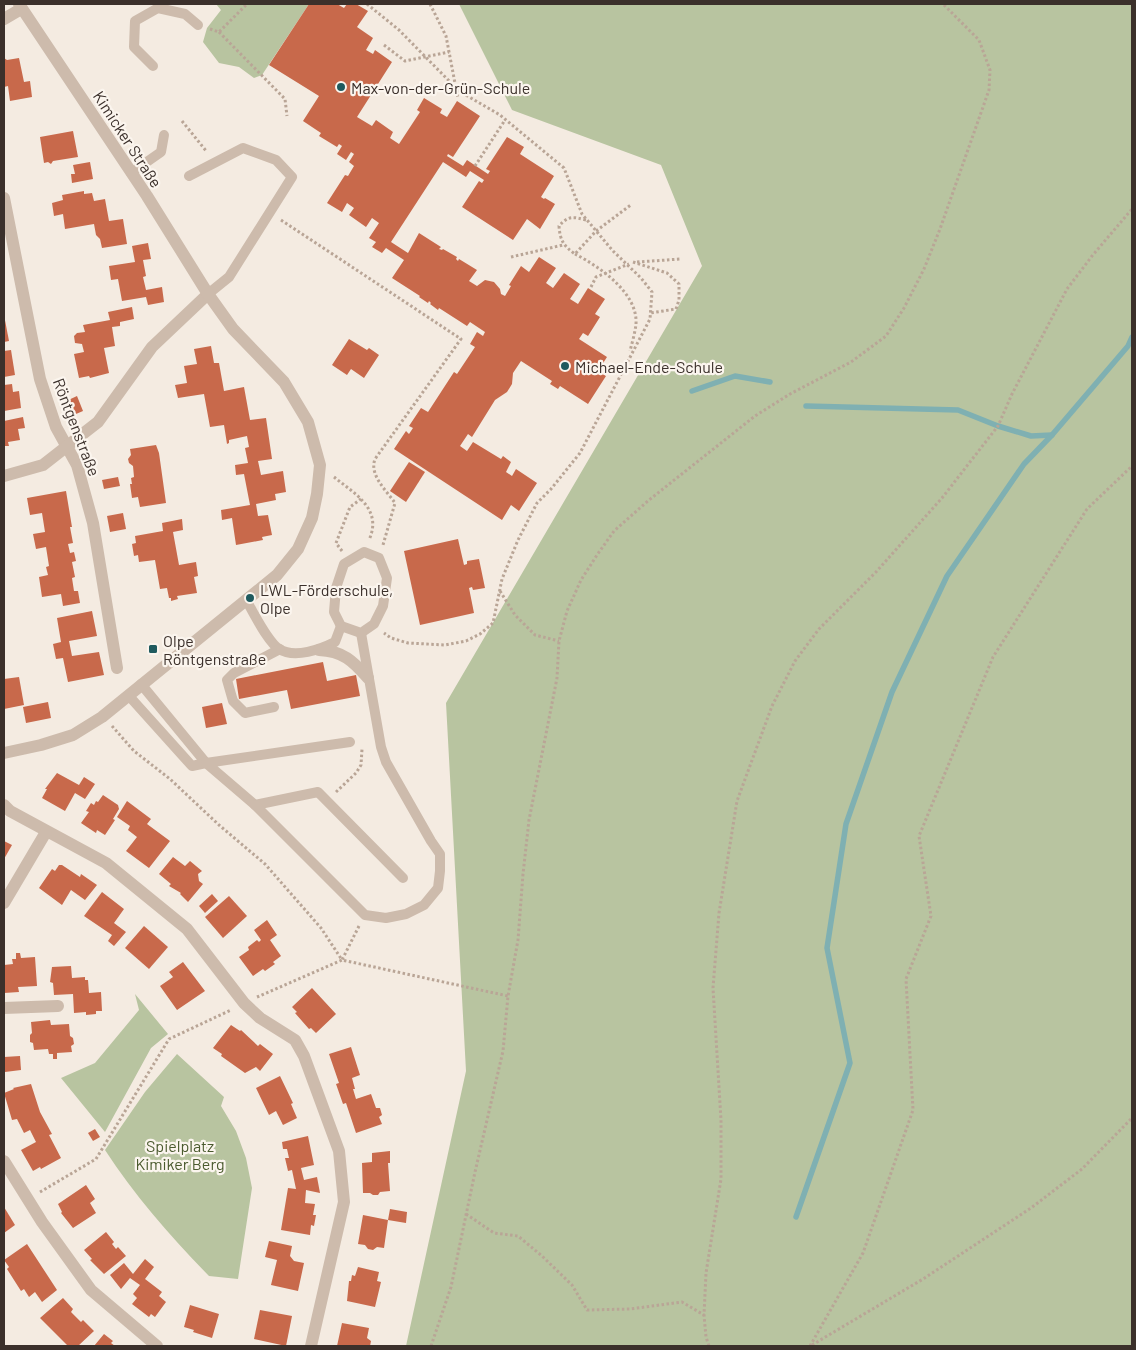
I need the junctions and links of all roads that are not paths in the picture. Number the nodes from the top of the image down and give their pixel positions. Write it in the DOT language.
graph roads {
  1 [pos="20,6"];
  2 [pos="4,19"];
  3 [pos="198,25"];
  4 [pos="153,66"];
  5 [pos="164,135"];
  6 [pos="131,173"];
  7 [pos="190,176"];
  8 [pos="4,198"];
  9 [pos="208,294"];
  10 [pos="68,446"];
  11 [pos="4,476"];
  12 [pos="246,600"];
  13 [pos="341,626"];
  14 [pos="361,633"];
  15 [pos="280,649"];
  16 [pos="319,650"];
  17 [pos="117,668"];
  18 [pos="368,678"];
  19 [pos="141,684"];
  20 [pos="129,696"];
  21 [pos="274,707"];
  22 [pos="350,742"];
  23 [pos="4,753"];
  24 [pos="206,763"];
  25 [pos="4,805"];
  26 [pos="255,805"];
  27 [pos="46,832"];
  28 [pos="403,878"];
  29 [pos="4,903"];
  30 [pos="58,1006"];
  31 [pos="4,1008"];
  32 [pos="4,1161"];
  33 [pos="157,1346"];
  34 [pos="310,1346"];
  1 -- 2 [label="street"];
  1 -- 6 [label="street, Kimicker Straße"];
  3 -- 4 [label="lane"];
  5 -- 6 [label="lane"];
  6 -- 9 [label="street, Kimicker Straße"];
  7 -- 9 [label="lane"];
  8 -- 10 [label="street, Röntgenstraße"];
  9 -- 10 [label="street"];
  9 -- 12 [label="street, Kimicker Straße"];
  10 -- 11 [label="street"];
  10 -- 17 [label="street, Röntgenstraße"];
  12 -- 15 [label="lane"];
  12 -- 19 [label="street"];
  13 -- 14 [label="lane"];
  13 -- 14 [label="lane"];
  13 -- 16 [label="lane"];
  14 -- 18 [label="lane"];
  15 -- 16 [label="lane"];
  15 -- 21 [label="lane"];
  16 -- 18 [label="street"];
  18 -- 26 [label="lane"];
  19 -- 20 [label="street"];
  19 -- 24 [label="lane"];
  20 -- 23 [label="street"];
  20 -- 24 [label="lane"];
  22 -- 24 [label="lane"];
  24 -- 26 [label="lane"];
  25 -- 27 [label="street"];
  26 -- 28 [label="lane"];
  27 -- 29 [label="street"];
  27 -- 34 [label="street"];
  30 -- 31 [label="street"];
  32 -- 33 [label="street"];
}
